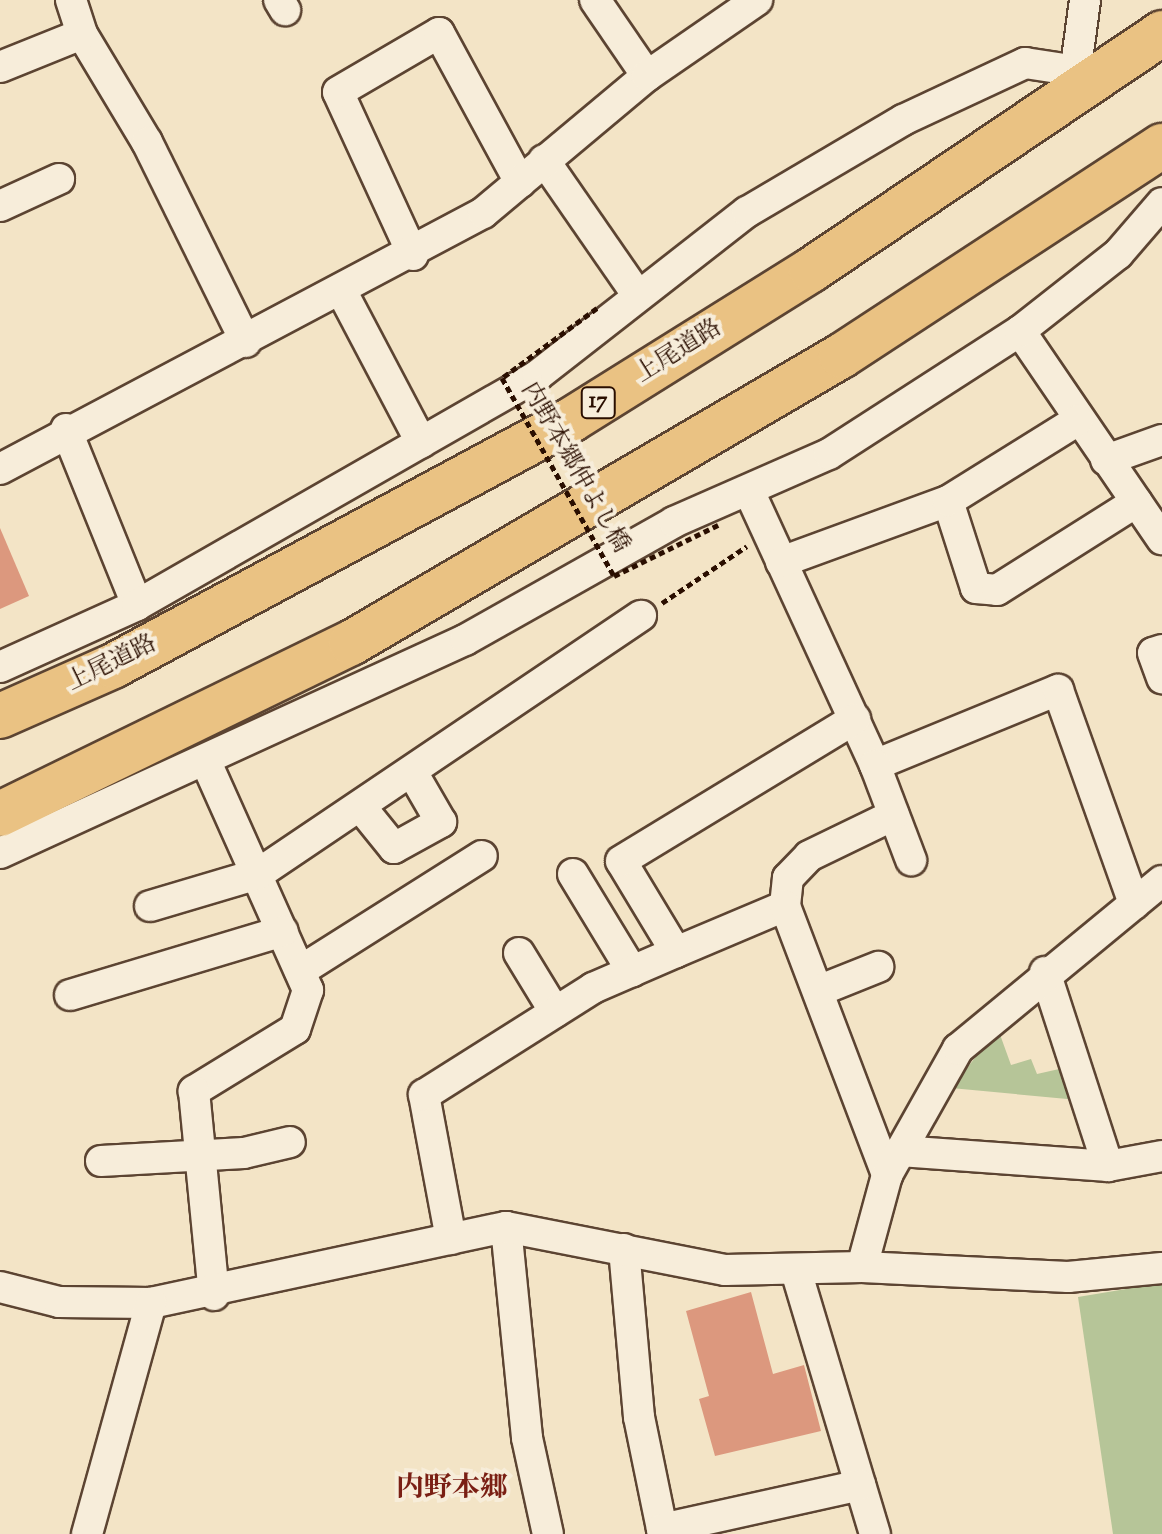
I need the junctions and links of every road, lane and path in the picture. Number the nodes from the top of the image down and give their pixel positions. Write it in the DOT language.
graph roads {
  1 [pos="71,0"];
  2 [pos="595,0"];
  3 [pos="757,0"];
  4 [pos="1085,0"];
  5 [pos="1162,33"];
  6 [pos="82,34"];
  7 [pos="0,67"];
  8 [pos="1086,70"];
  9 [pos="647,76"];
  10 [pos="1162,146"];
  11 [pos="544,160"];
  12 [pos="59,179"];
  13 [pos="520,182"];
  14 [pos="1162,203"];
  15 [pos="0,206"];
  16 [pos="413,255"];
  17 [pos="342,292"];
  18 [pos="636,293"];
  19 [pos="597,308"];
  20 [pos="1020,331"];
  21 [pos="246,342"];
  22 [pos="1078,420"];
  23 [pos="66,429"];
  24 [pos="1162,440"];
  25 [pos="421,442"];
  26 [pos="1106,460"];
  27 [pos="0,469"];
  28 [pos="749,491"];
  29 [pos="948,501"];
  30 [pos="1136,502"];
  31 [pos="720,524"];
  32 [pos="767,532"];
  33 [pos="1162,539"];
  34 [pos="781,562"];
  35 [pos="137,605"];
  36 [pos="641,616"];
  37 [pos="1162,650"];
  38 [pos="0,667"];
  39 [pos="1162,678"];
  40 [pos="0,716"];
  41 [pos="855,719"];
  42 [pos="206,762"];
  43 [pos="875,765"];
  44 [pos="412,772"];
  45 [pos="360,806"];
  46 [pos="894,815"];
  47 [pos="3,840"];
  48 [pos="482,856"];
  49 [pos="911,860"];
  50 [pos="258,874"];
  51 [pos="573,874"];
  52 [pos="1153,896"];
  53 [pos="150,906"];
  54 [pos="785,906"];
  55 [pos="283,931"];
  56 [pos="676,952"];
  57 [pos="519,953"];
  58 [pos="878,967"];
  59 [pos="300,971"];
  60 [pos="632,971"];
  61 [pos="1045,972"];
  62 [pos="818,991"];
  63 [pos="70,995"];
  64 [pos="555,1012"];
  65 [pos="290,1142"];
  66 [pos="200,1156"];
  67 [pos="1162,1156"];
  68 [pos="101,1161"];
  69 [pos="893,1163"];
  70 [pos="1108,1166"];
  71 [pos="506,1227"];
  72 [pos="451,1239"];
  73 [pos="624,1249"];
  74 [pos="862,1267"];
  75 [pos="1162,1268"];
  76 [pos="797,1274"];
  77 [pos="0,1287"];
  78 [pos="214,1295"];
  79 [pos="151,1303"];
  80 [pos="860,1485"];
  81 [pos="662,1531"];
  82 [pos="87,1534"];
  83 [pos="548,1534"];
  84 [pos="875,1534"];
  1 -- 6 [label="street"];
  2 -- 9 [label="street"];
  3 -- 9 [label="street"];
  4 -- 8 [label="street"];
  5 -- 8 [label="highway, 上尾道路 / 17"];
  6 -- 7 [label="street"];
  6 -- 21 [label="street"];
  8 -- 18 [label="street"];
  8 -- 40 [label="highway, 上尾道路 / 17"];
  9 -- 11 [label="street"];
  10 -- 47 [label="highway"];
  11 -- 13 [label="street"];
  11 -- 18 [label="street"];
  12 -- 15 [label="street"];
  13 -- 16 [label="street"];
  13 -- 16 [label="street"];
  14 -- 20 [label="street"];
  16 -- 17 [label="street"];
  17 -- 21 [label="street"];
  17 -- 25 [label="street"];
  18 -- 25 [label="street"];
  19 -- 31 [label="path, 内野本郷仲よし橋, bridge"];
  20 -- 22 [label="street"];
  20 -- 28 [label="street"];
  21 -- 23 [label="street"];
  22 -- 26 [label="street"];
  22 -- 29 [label="street"];
  23 -- 27 [label="street"];
  23 -- 35 [label="street"];
  24 -- 26 [label="street"];
  25 -- 35 [label="street"];
  26 -- 30 [label="street"];
  28 -- 32 [label="street"];
  28 -- 42 [label="street"];
  29 -- 30 [label="street"];
  29 -- 34 [label="street"];
  30 -- 33 [label="street"];
  32 -- 34 [label="street"];
  32 -- 36 [label="path"];
  34 -- 41 [label="street"];
  35 -- 38 [label="street"];
  36 -- 44 [label="street"];
  37 -- 39 [label="street"];
  41 -- 43 [label="street"];
  41 -- 56 [label="street"];
  42 -- 47 [label="street"];
  42 -- 50 [label="street"];
  43 -- 46 [label="street"];
  43 -- 52 [label="street"];
  44 -- 45 [label="street"];
  44 -- 45 [label="street"];
  45 -- 50 [label="street"];
  46 -- 49 [label="street"];
  46 -- 54 [label="street"];
  48 -- 59 [label="street"];
  50 -- 53 [label="street"];
  50 -- 55 [label="street"];
  51 -- 60 [label="street"];
  52 -- 61 [label="street"];
  54 -- 56 [label="street"];
  54 -- 62 [label="street"];
  55 -- 59 [label="street"];
  55 -- 63 [label="street"];
  56 -- 60 [label="street"];
  57 -- 64 [label="street"];
  58 -- 62 [label="street"];
  59 -- 66 [label="street"];
  60 -- 64 [label="street"];
  61 -- 69 [label="street"];
  61 -- 70 [label="street"];
  62 -- 69 [label="street"];
  64 -- 72 [label="street"];
  65 -- 66 [label="street"];
  66 -- 68 [label="street"];
  66 -- 78 [label="street"];
  67 -- 70 [label="street"];
  69 -- 70 [label="street"];
  69 -- 74 [label="street"];
  71 -- 72 [label="street"];
  71 -- 73 [label="street"];
  71 -- 83 [label="street"];
  72 -- 78 [label="street"];
  73 -- 76 [label="street"];
  73 -- 81 [label="street"];
  74 -- 75 [label="street"];
  74 -- 76 [label="street"];
  76 -- 80 [label="street"];
  77 -- 79 [label="street"];
  78 -- 79 [label="street"];
  79 -- 82 [label="street"];
  80 -- 81 [label="street"];
  80 -- 84 [label="street"];
}
